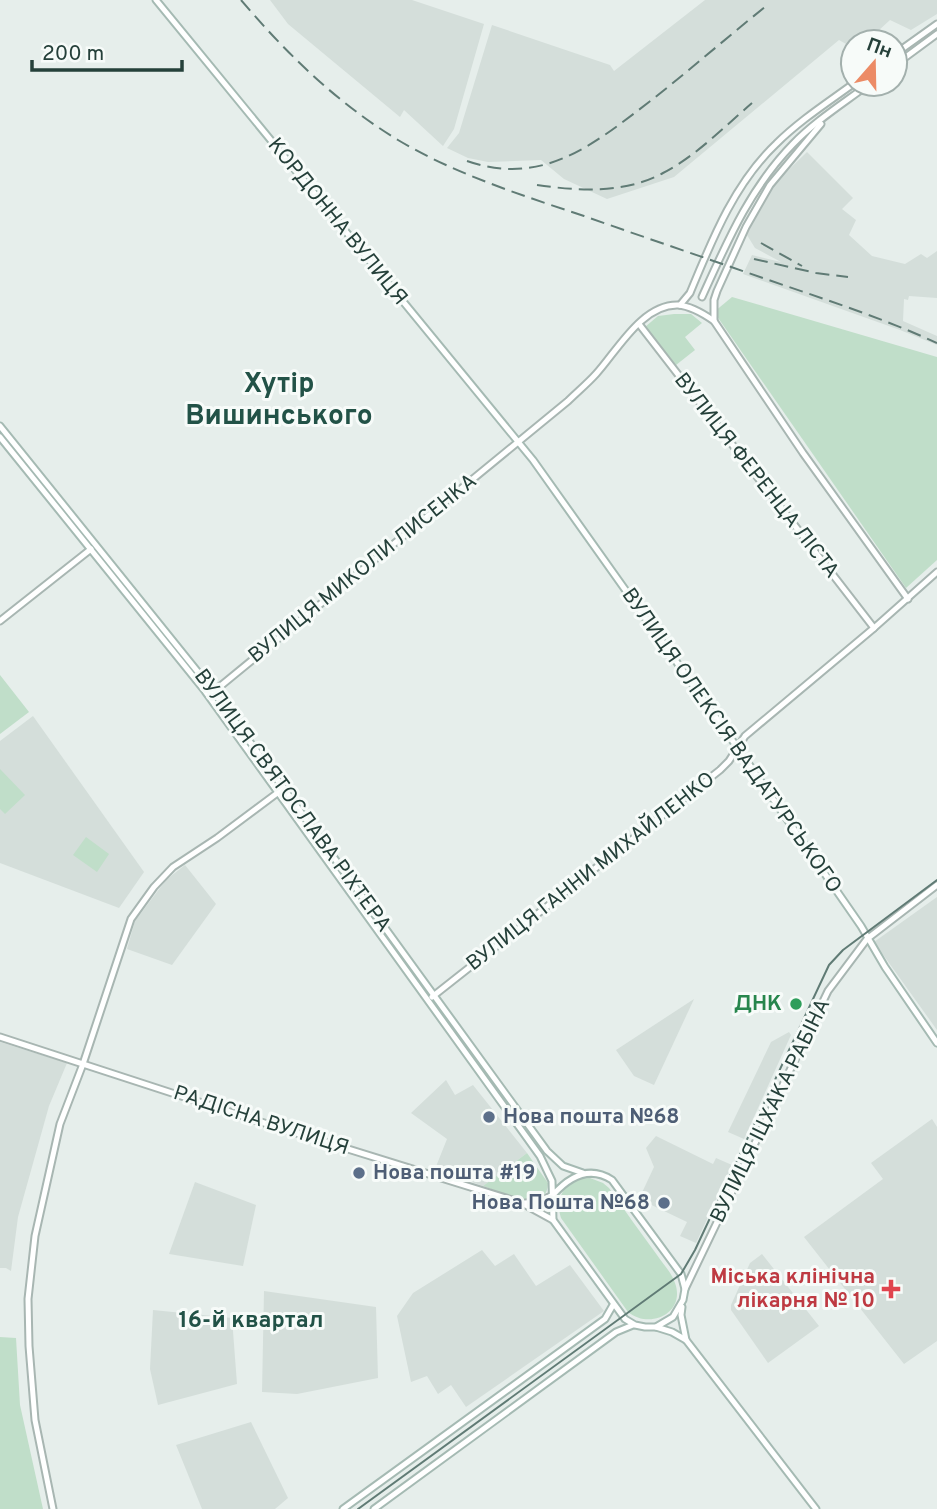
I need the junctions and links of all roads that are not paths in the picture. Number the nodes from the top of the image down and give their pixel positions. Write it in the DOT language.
graph roads {
  1 [pos="156,0"];
  2 [pos="937,24"];
  3 [pos="937,34"];
  4 [pos="909,44"];
  5 [pos="909,55"];
  6 [pos="839,94"];
  7 [pos="850,98"];
  8 [pos="831,112"];
  9 [pos="692,288"];
  10 [pos="702,297"];
  11 [pos="714,300"];
  12 [pos="680,305"];
  13 [pos="714,321"];
  14 [pos="639,324"];
  15 [pos="0,426"];
  16 [pos="0,437"];
  17 [pos="519,443"];
  18 [pos="91,549"];
  19 [pos="937,572"];
  20 [pos="908,599"];
  21 [pos="0,621"];
  22 [pos="874,628"];
  23 [pos="211,694"];
  24 [pos="737,747"];
  25 [pos="281,790"];
  26 [pos="937,885"];
  27 [pos="867,939"];
  28 [pos="434,995"];
  29 [pos="428,1000"];
  30 [pos="0,1037"];
  31 [pos="937,1043"];
  32 [pos="83,1064"];
  33 [pos="583,1173"];
  34 [pos="554,1195"];
  35 [pos="522,1203"];
  36 [pos="553,1220"];
  37 [pos="685,1289"];
  38 [pos="684,1300"];
  39 [pos="613,1305"];
  40 [pos="635,1325"];
  41 [pos="656,1326"];
  42 [pos="686,1340"];
  43 [pos="53,1509"];
  44 [pos="343,1509"];
  45 [pos="374,1509"];
  46 [pos="816,1509"];
  1 -- 17 [label="street, КОРДОННА ВУЛИЦЯ"];
  2 -- 4 [label="street"];
  3 -- 5 [label="street"];
  6 -- 9 [label="street"];
  7 -- 8 [label="street"];
  8 -- 10 [label="street"];
  8 -- 11 [label="street"];
  9 -- 10 [label="street"];
  9 -- 12 [label="street"];
  10 -- 11 [label="street"];
  11 -- 13 [label="street"];
  12 -- 13 [label="street"];
  12 -- 14 [label="street, ВУЛИЦЯ МИКОЛИ ЛИСЕНКА"];
  13 -- 20 [label="street"];
  14 -- 17 [label="street, ВУЛИЦЯ МИКОЛИ ЛИСЕНКА"];
  14 -- 22 [label="street, ВУЛИЦЯ ФЕРЕНЦА ЛІСТА"];
  15 -- 23 [label="street, ВУЛИЦЯ СВЯТОСЛАВА РІХТЕРА"];
  16 -- 18 [label="street, ВУЛИЦЯ СВЯТОСЛАВА РІХТЕРА"];
  17 -- 23 [label="street, ВУЛИЦЯ МИКОЛИ ЛИСЕНКА"];
  17 -- 24 [label="street, ВУЛИЦЯ ОЛЕКСІЯ ВАДАТУРСЬКОГО"];
  18 -- 21 [label="street"];
  18 -- 23 [label="street, ВУЛИЦЯ СВЯТОСЛАВА РІХТЕРА"];
  19 -- 20 [label="street, ВУЛИЦЯ ГАННИ МИХАЙЛЕНКО"];
  20 -- 22 [label="street, ВУЛИЦЯ ГАННИ МИХАЙЛЕНКО"];
  22 -- 24 [label="street, ВУЛИЦЯ ГАННИ МИХАЙЛЕНКО"];
  23 -- 25 [label="street, ВУЛИЦЯ СВЯТОСЛАВА РІХТЕРА"];
  24 -- 27 [label="street, ВУЛИЦЯ ОЛЕКСІЯ ВАДАТУРСЬКОГО"];
  24 -- 28 [label="street, ВУЛИЦЯ ГАННИ МИХАЙЛЕНКО"];
  25 -- 28 [label="street, ВУЛИЦЯ СВЯТОСЛАВА РІХТЕРА"];
  25 -- 29 [label="street, ВУЛИЦЯ СВЯТОСЛАВА РІХТЕРА"];
  25 -- 32 [label="street"];
  26 -- 27 [label="street, ВУЛИЦЯ ІЦХАКА РАБІНА"];
  27 -- 31 [label="street, ВУЛИЦЯ ОЛЕКСІЯ ВАДАТУРСЬКОГО"];
  27 -- 37 [label="street, ВУЛИЦЯ ІЦХАКА РАБІНА"];
  28 -- 29 [label="street, ВУЛИЦЯ ГАННИ МИХАЙЛЕНКО"];
  28 -- 33 [label="street, ВУЛИЦЯ СВЯТОСЛАВА РІХТЕРА"];
  29 -- 34 [label="street, ВУЛИЦЯ СВЯТОСЛАВА РІХТЕРА"];
  30 -- 32 [label="street, РАДІСНА ВУЛИЦЯ"];
  32 -- 35 [label="street, РАДІСНА ВУЛИЦЯ"];
  32 -- 43 [label="street"];
  33 -- 34 [label="street"];
  33 -- 37 [label="street, ВУЛИЦЯ СВЯТОСЛАВА РІХТЕРА"];
  34 -- 35 [label="street"];
  34 -- 36 [label="street"];
  35 -- 36 [label="street, РАДІСНА ВУЛИЦЯ"];
  36 -- 39 [label="street"];
  37 -- 38 [label="street"];
  38 -- 41 [label="street"];
  38 -- 42 [label="street"];
  39 -- 40 [label="street"];
  39 -- 44 [label="street"];
  40 -- 41 [label="street"];
  40 -- 45 [label="street"];
  41 -- 42 [label="street"];
  42 -- 46 [label="street"];
}
